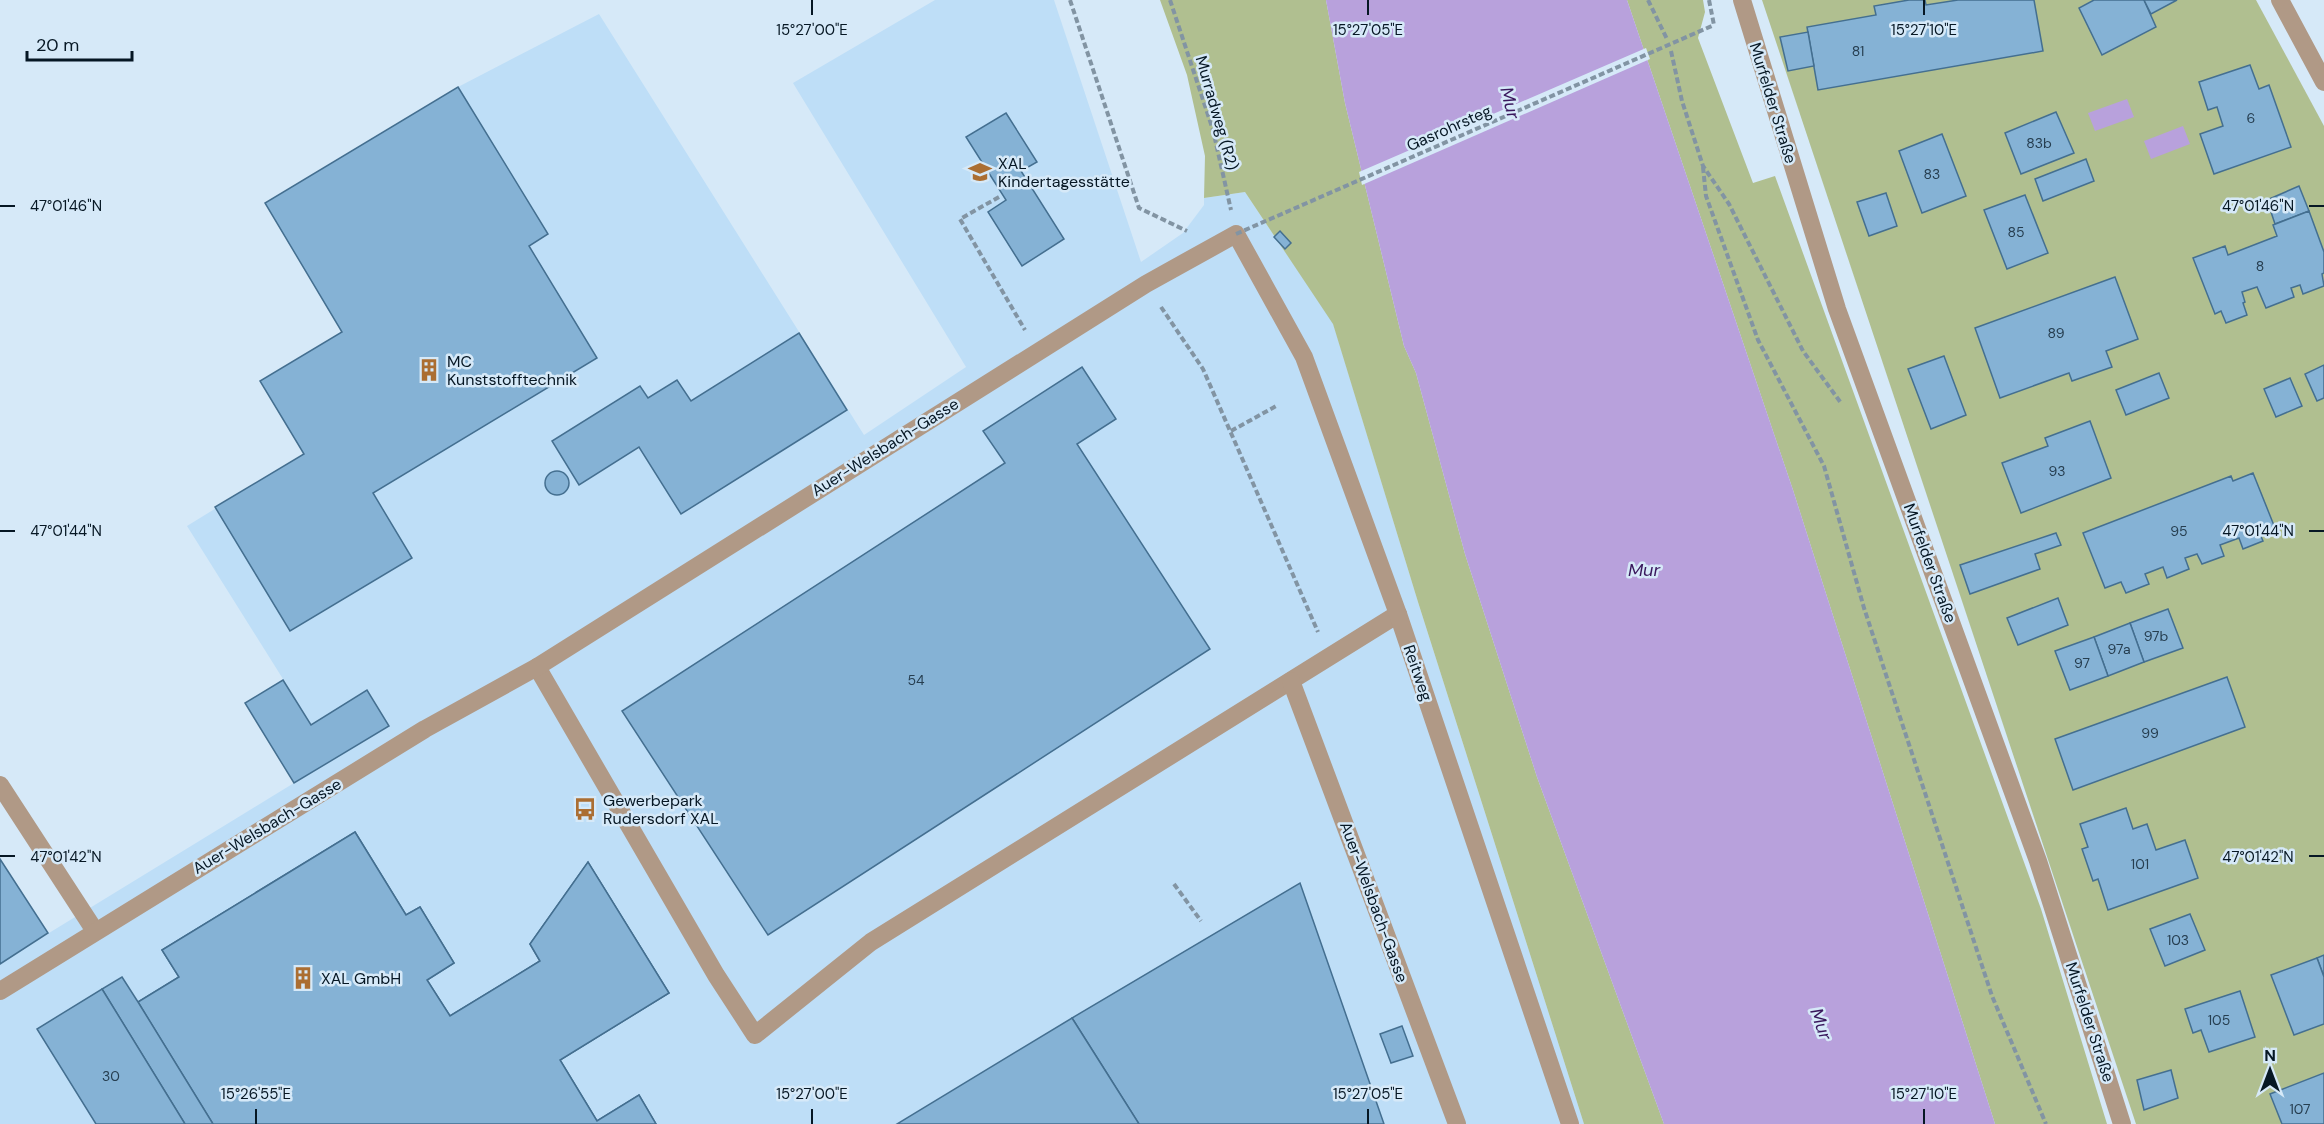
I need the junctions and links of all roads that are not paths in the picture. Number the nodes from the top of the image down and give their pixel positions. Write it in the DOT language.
graph roads {
  1 [pos="1742,0"];
  2 [pos="2280,0"];
  3 [pos="2324,82"];
  4 [pos="1235,228"];
  5 [pos="1398,614"];
  6 [pos="537,667"];
  7 [pos="1291,681"];
  8 [pos="0,785"];
  9 [pos="95,931"];
  10 [pos="0,991"];
  11 [pos="1457,1124"];
  12 [pos="1570,1124"];
  13 [pos="2122,1124"];
  1 -- 13 [label="street, Murfelder Straße"];
  2 -- 3 [label="street"];
  4 -- 5 [label="street, Reitweg"];
  4 -- 6 [label="street, Auer-Welsbach-Gasse"];
  5 -- 7 [label="street"];
  5 -- 12 [label="street, Reitweg"];
  6 -- 7 [label="street"];
  6 -- 9 [label="street, Auer-Welsbach-Gasse"];
  7 -- 11 [label="street, Auer-Welsbach-Gasse"];
  8 -- 9 [label="street"];
  9 -- 10 [label="street, Auer-Welsbach-Gasse"];
}
